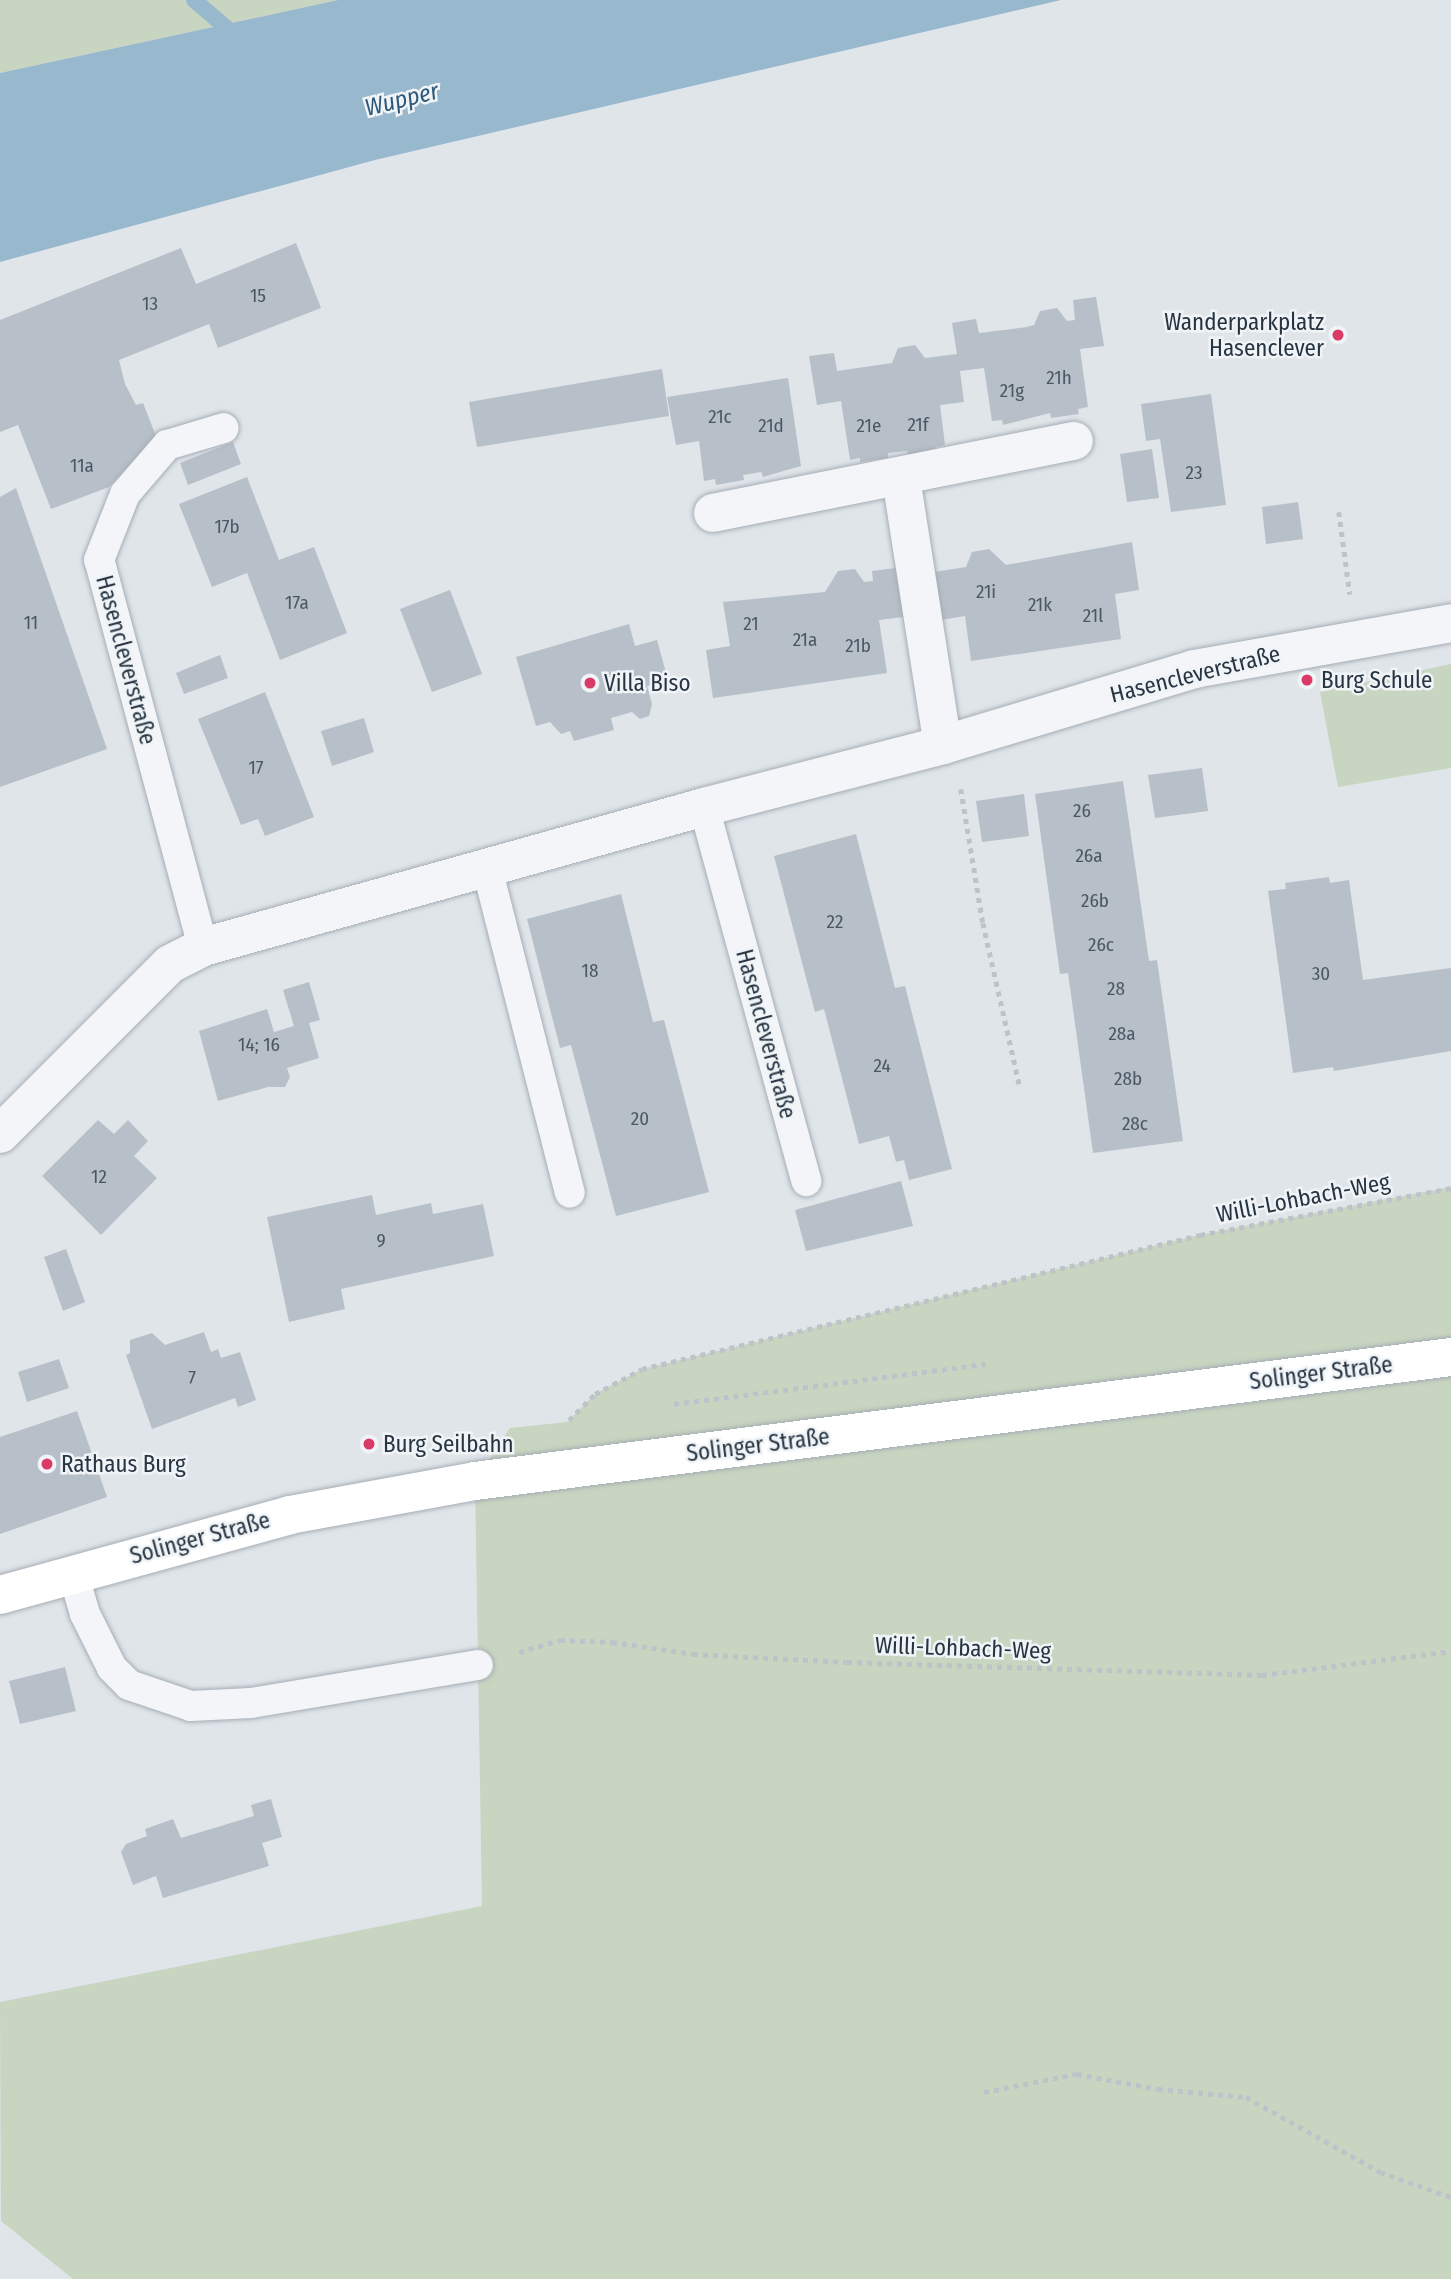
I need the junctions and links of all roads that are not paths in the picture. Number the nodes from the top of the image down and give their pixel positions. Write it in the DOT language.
graph roads {
  1 [pos="224,428"];
  2 [pos="1074,441"];
  3 [pos="901,478"];
  4 [pos="713,513"];
  5 [pos="1451,623"];
  6 [pos="943,745"];
  7 [pos="704,807"];
  8 [pos="488,868"];
  9 [pos="203,947"];
  10 [pos="0,1134"];
  11 [pos="806,1181"];
  12 [pos="570,1193"];
  13 [pos="1451,1357"];
  14 [pos="73,1573"];
  15 [pos="0,1595"];
  16 [pos="478,1665"];
  1 -- 9 [label="lane, Hasencleverstraße"];
  2 -- 3 [label="street"];
  3 -- 4 [label="street"];
  3 -- 6 [label="street"];
  5 -- 6 [label="street, Hasencleverstraße"];
  6 -- 7 [label="street, Hasencleverstraße"];
  7 -- 8 [label="street, Hasencleverstraße"];
  7 -- 11 [label="lane, Hasencleverstraße"];
  8 -- 9 [label="street, Hasencleverstraße"];
  8 -- 12 [label="lane"];
  9 -- 10 [label="street, Hasencleverstraße"];
  13 -- 14 [label="main road, Solinger Straße"];
  14 -- 15 [label="main road, Solinger Straße"];
  14 -- 16 [label="lane"];
}
